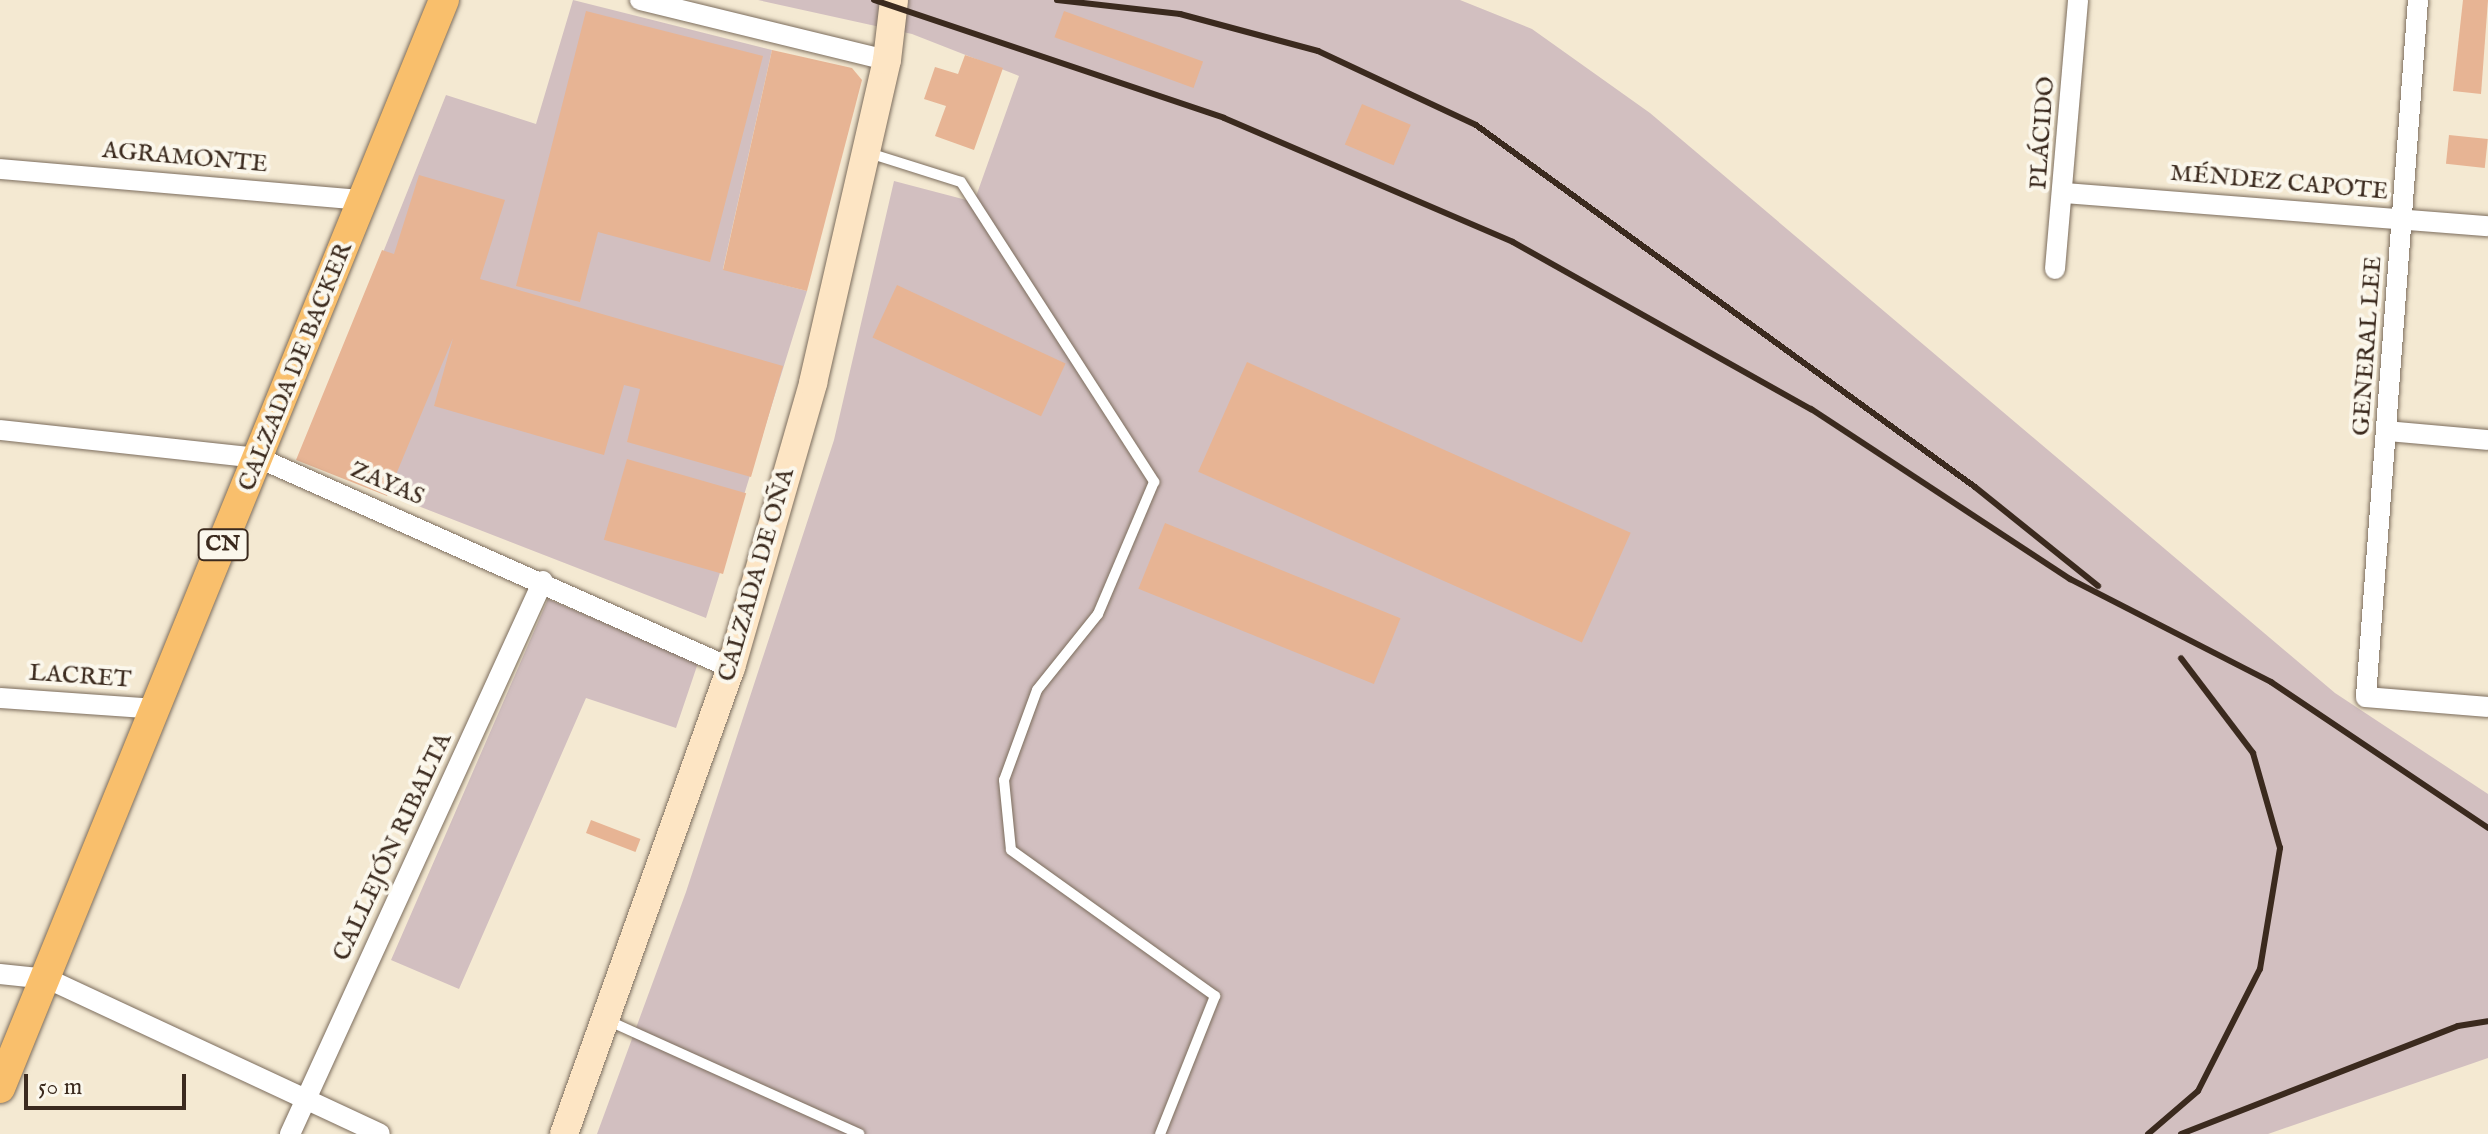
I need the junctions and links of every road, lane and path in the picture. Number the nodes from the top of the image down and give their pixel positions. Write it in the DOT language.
graph roads {
  1 [pos="444,0"];
  2 [pos="640,0"];
  3 [pos="894,0"];
  4 [pos="2078,0"];
  5 [pos="2418,0"];
  6 [pos="887,60"];
  7 [pos="867,152"];
  8 [pos="0,169"];
  9 [pos="2065,193"];
  10 [pos="365,200"];
  11 [pos="2404,219"];
  12 [pos="2488,226"];
  13 [pos="2055,269"];
  14 [pos="0,430"];
  15 [pos="2387,431"];
  16 [pos="2488,440"];
  17 [pos="259,458"];
  18 [pos="543,581"];
  19 [pos="731,668"];
  20 [pos="0,698"];
  21 [pos="2488,707"];
  22 [pos="157,709"];
  23 [pos="0,974"];
  24 [pos="48,979"];
  25 [pos="605,1019"];
  26 [pos="0,1088"];
  27 [pos="306,1099"];
  28 [pos="290,1134"];
  29 [pos="380,1134"];
  30 [pos="564,1134"];
  31 [pos="860,1134"];
  32 [pos="1160,1134"];
  1 -- 10 [label="main road, CALZADA DE BACKER / CN"];
  2 -- 6 [label="street"];
  3 -- 6 [label="street, CALZADA DE OÑA"];
  4 -- 9 [label="street, PLÁCIDO"];
  5 -- 11 [label="street, GENERAL LEE"];
  6 -- 7 [label="street, CALZADA DE OÑA"];
  7 -- 19 [label="street, CALZADA DE OÑA"];
  7 -- 32 [label="lane"];
  8 -- 10 [label="street, AGRAMONTE"];
  9 -- 11 [label="street, MÉNDEZ CAPOTE"];
  9 -- 13 [label="street, PLÁCIDO"];
  10 -- 17 [label="main road, CALZADA DE BACKER / CN"];
  11 -- 12 [label="street, MÉNDEZ CAPOTE"];
  11 -- 15 [label="street, GENERAL LEE"];
  14 -- 17 [label="street, ZAYAS"];
  15 -- 16 [label="street"];
  15 -- 21 [label="street, GENERAL LEE"];
  17 -- 18 [label="street, ZAYAS"];
  17 -- 22 [label="main road, CALZADA DE BACKER / CN"];
  18 -- 19 [label="street, ZAYAS"];
  18 -- 27 [label="street, CALLEJÓN RIBALTA"];
  19 -- 25 [label="street, CALZADA DE OÑA"];
  20 -- 22 [label="street, LACRET"];
  22 -- 24 [label="main road, CALZADA DE BACKER / CN"];
  23 -- 24 [label="street"];
  24 -- 26 [label="main road, CALZADA DE BACKER / CN"];
  24 -- 27 [label="street"];
  25 -- 30 [label="street, CALZADA DE OÑA"];
  25 -- 31 [label="lane"];
  27 -- 28 [label="street, CALLEJÓN RIBALTA"];
  27 -- 29 [label="street"];
}
